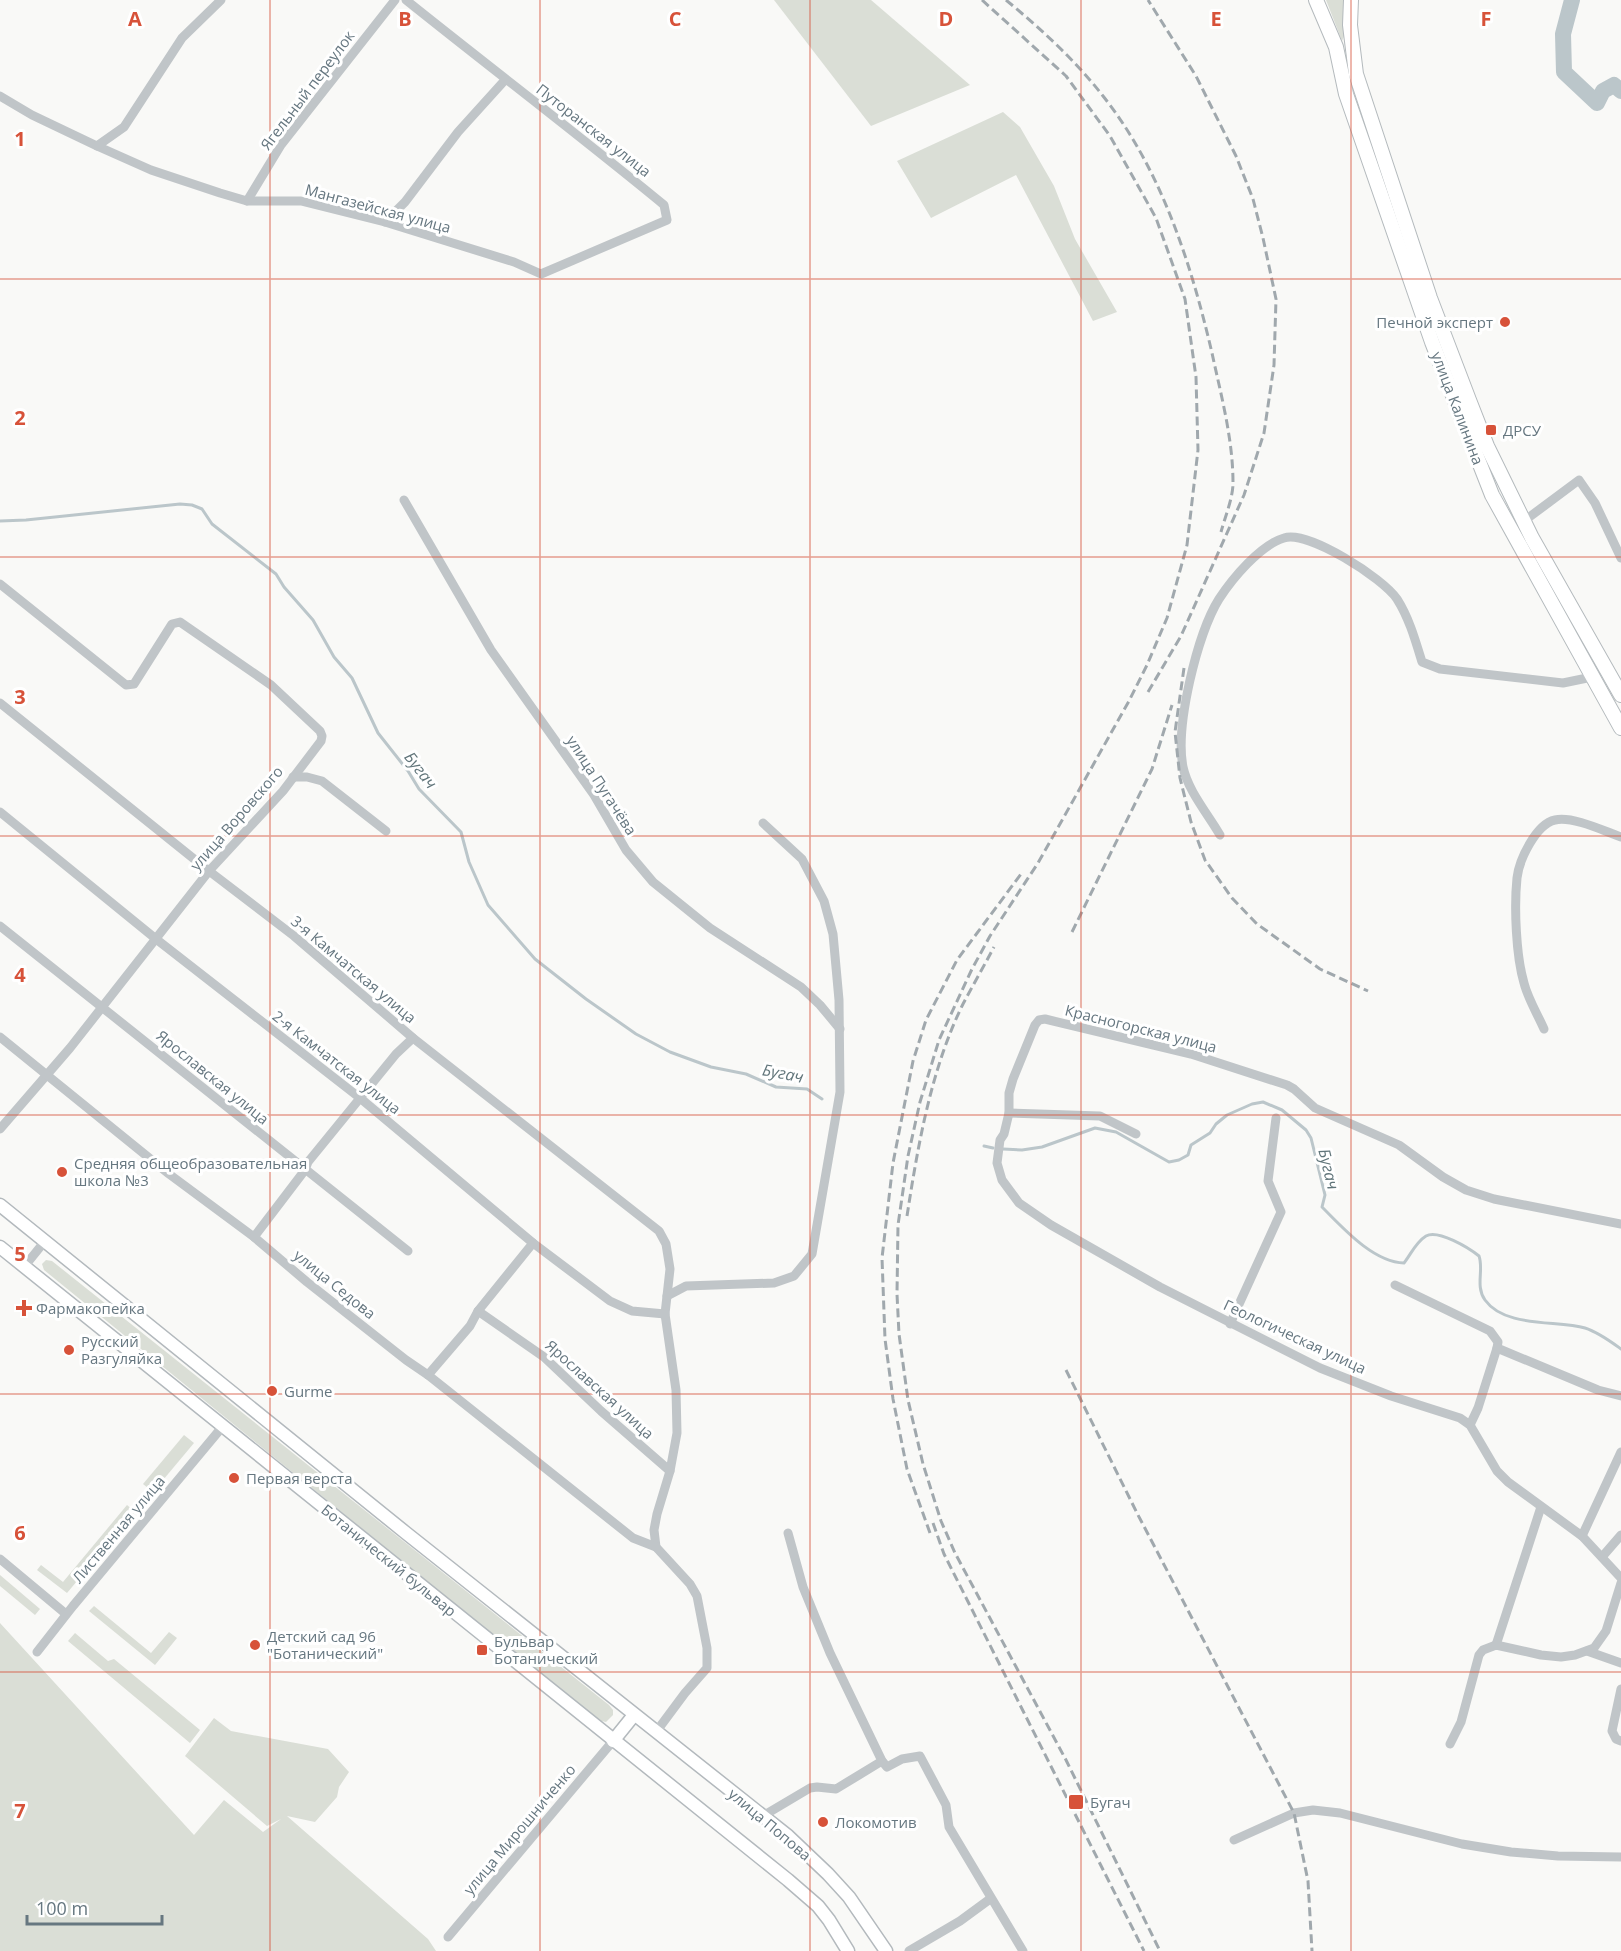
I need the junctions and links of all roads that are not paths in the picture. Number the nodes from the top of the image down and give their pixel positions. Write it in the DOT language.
graph roads {
  1 [pos="221,0"];
  2 [pos="395,0"];
  3 [pos="406,0"];
  4 [pos="1316,0"];
  5 [pos="1351,0"];
  6 [pos="505,80"];
  7 [pos="0,96"];
  8 [pos="98,146"];
  9 [pos="247,201"];
  10 [pos="664,205"];
  11 [pos="386,222"];
  12 [pos="404,500"];
  13 [pos="1524,521"];
  14 [pos="1621,558"];
  15 [pos="0,584"];
  16 [pos="1592,677"];
  17 [pos="1621,695"];
  18 [pos="0,703"];
  19 [pos="1621,728"];
  20 [pos="293,777"];
  21 [pos="0,812"];
  22 [pos="763,824"];
  23 [pos="386,831"];
  24 [pos="1220,835"];
  25 [pos="1621,837"];
  26 [pos="209,871"];
  27 [pos="0,926"];
  28 [pos="156,939"];
  29 [pos="101,1007"];
  30 [pos="840,1029"];
  31 [pos="1544,1029"];
  32 [pos="0,1037"];
  33 [pos="413,1038"];
  34 [pos="47,1074"];
  35 [pos="360,1098"];
  36 [pos="1009,1113"];
  37 [pos="1276,1118"];
  38 [pos="0,1129"];
  39 [pos="1136,1134"];
  40 [pos="305,1170"];
  41 [pos="1019,1203"];
  42 [pos="0,1205"];
  43 [pos="1621,1224"];
  44 [pos="254,1237"];
  45 [pos="45,1240"];
  46 [pos="533,1243"];
  47 [pos="0,1247"];
  48 [pos="408,1251"];
  49 [pos="24,1267"];
  50 [pos="1395,1285"];
  51 [pos="667,1296"];
  52 [pos="478,1311"];
  53 [pos="665,1314"];
  54 [pos="1230,1324"];
  55 [pos="1497,1348"];
  56 [pos="428,1375"];
  57 [pos="1621,1396"];
  58 [pos="1470,1425"];
  59 [pos="223,1426"];
  60 [pos="1621,1452"];
  61 [pos="670,1472"];
  62 [pos="1541,1507"];
  63 [pos="788,1533"];
  64 [pos="1621,1535"];
  65 [pos="1582,1536"];
  66 [pos="656,1547"];
  67 [pos="1602,1557"];
  68 [pos="0,1559"];
  69 [pos="1621,1578"];
  70 [pos="1621,1583"];
  71 [pos="66,1614"];
  72 [pos="1496,1645"];
  73 [pos="37,1652"];
  74 [pos="1587,1652"];
  75 [pos="1621,1663"];
  76 [pos="1621,1689"];
  77 [pos="634,1715"];
  78 [pos="656,1732"];
  79 [pos="613,1741"];
  80 [pos="1621,1741"];
  81 [pos="1450,1744"];
  82 [pos="882,1761"];
  83 [pos="763,1816"];
  84 [pos="1234,1840"];
  85 [pos="1621,1857"];
  86 [pos="990,1899"];
  87 [pos="448,1937"];
  88 [pos="848,1951"];
  89 [pos="886,1951"];
  90 [pos="909,1951"];
  91 [pos="1023,1951"];
  1 -- 8 [label="street"];
  2 -- 9 [label="street, Ягельный переулок"];
  3 -- 6 [label="street, Путоранская улица"];
  4 -- 16 [label="main road, улица Калинина"];
  5 -- 13 [label="main road, улица Калинина"];
  6 -- 10 [label="street, Путоранская улица"];
  6 -- 11 [label="street"];
  7 -- 8 [label="street, Мангазейская улица"];
  8 -- 9 [label="street, Мангазейская улица"];
  9 -- 11 [label="street, Мангазейская улица"];
  10 -- 11 [label="street, Мангазейская улица"];
  12 -- 30 [label="street, улица Пугачёва"];
  13 -- 14 [label="street"];
  13 -- 17 [label="main road, улица Калинина"];
  15 -- 20 [label="street, улица Воровского"];
  16 -- 19 [label="main road, улица Калинина"];
  16 -- 24 [label="street"];
  18 -- 26 [label="street, 3-я Камчатская улица"];
  20 -- 23 [label="street"];
  20 -- 26 [label="street, улица Воровского"];
  21 -- 28 [label="street, 2-я Камчатская улица"];
  22 -- 30 [label="street"];
  25 -- 31 [label="street"];
  26 -- 28 [label="street, улица Воровского"];
  26 -- 33 [label="street, 3-я Камчатская улица"];
  27 -- 29 [label="street, Ярославская улица"];
  28 -- 29 [label="street, улица Воровского"];
  28 -- 35 [label="street, 2-я Камчатская улица"];
  29 -- 34 [label="street, улица Воровского"];
  29 -- 40 [label="street, Ярославская улица"];
  30 -- 51 [label="street"];
  32 -- 34 [label="street, улица Седова"];
  33 -- 35 [label="street"];
  33 -- 51 [label="street, 3-я Камчатская улица"];
  34 -- 38 [label="street, улица Воровского"];
  34 -- 44 [label="street, улица Седова"];
  35 -- 40 [label="street"];
  35 -- 46 [label="street, 2-я Камчатская улица"];
  36 -- 39 [label="street"];
  36 -- 41 [label="street, Красногорская улица"];
  36 -- 43 [label="street, Красногорская улица"];
  37 -- 54 [label="street"];
  40 -- 44 [label="street"];
  40 -- 48 [label="street, Ярославская улица"];
  41 -- 54 [label="street, Геологическая улица"];
  42 -- 45 [label="street"];
  44 -- 56 [label="street, улица Седова"];
  45 -- 49 [label="street"];
  45 -- 77 [label="street"];
  46 -- 52 [label="street"];
  46 -- 53 [label="street, 2-я Камчатская улица"];
  47 -- 49 [label="street, Ботанический бульвар"];
  49 -- 59 [label="street, Ботанический бульвар"];
  50 -- 55 [label="street"];
  51 -- 53 [label="street, 3-я Камчатская улица"];
  52 -- 56 [label="street"];
  52 -- 61 [label="street, Ярославская улица"];
  53 -- 61 [label="street, 3-я Камчатская улица"];
  54 -- 58 [label="street, Геологическая улица"];
  55 -- 57 [label="street"];
  55 -- 58 [label="street"];
  56 -- 66 [label="street, улица Седова"];
  58 -- 62 [label="street"];
  59 -- 71 [label="street, Лиственная улица"];
  59 -- 79 [label="street, Ботанический бульвар"];
  60 -- 65 [label="street"];
  61 -- 66 [label="street, 3-я Камчатская улица"];
  62 -- 65 [label="street"];
  62 -- 72 [label="street"];
  63 -- 82 [label="street"];
  64 -- 67 [label="street"];
  65 -- 67 [label="street"];
  66 -- 78 [label="street"];
  67 -- 69 [label="street"];
  68 -- 71 [label="street"];
  70 -- 74 [label="street"];
  71 -- 73 [label="street, Лиственная улица"];
  72 -- 74 [label="street"];
  72 -- 81 [label="street"];
  74 -- 75 [label="street"];
  76 -- 80 [label="street"];
  77 -- 78 [label="street, улица Попова"];
  77 -- 79 [label="street"];
  78 -- 83 [label="street, улица Попова"];
  79 -- 87 [label="street, улица Мирошниченко"];
  79 -- 88 [label="street"];
  82 -- 83 [label="street"];
  82 -- 86 [label="street"];
  83 -- 89 [label="street, улица Попова"];
  84 -- 85 [label="street"];
  86 -- 90 [label="street"];
  86 -- 91 [label="street"];
}
